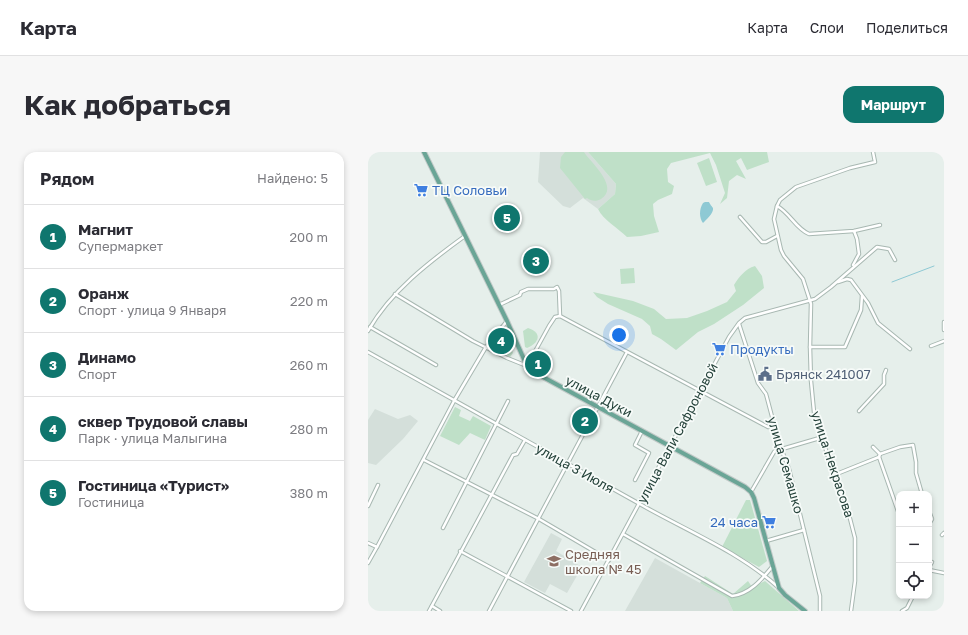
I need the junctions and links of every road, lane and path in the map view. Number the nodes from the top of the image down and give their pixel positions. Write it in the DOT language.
graph roads {
  1 [pos="424,152"];
  2 [pos="873,152"];
  3 [pos="777,206"];
  4 [pos="740,217"];
  5 [pos="880,225"];
  6 [pos="854,232"];
  7 [pos="465,236"];
  8 [pos="777,236"];
  9 [pos="895,260"];
  10 [pos="852,268"];
  11 [pos="836,282"];
  12 [pos="395,294"];
  13 [pos="862,296"];
  14 [pos="810,301"];
  15 [pos="499,305"];
  16 [pos="560,316"];
  17 [pos="507,321"];
  18 [pos="944,322"];
  19 [pos="739,323"];
  20 [pos="370,327"];
  21 [pos="944,330"];
  22 [pos="368,331"];
  23 [pos="944,341"];
  24 [pos="931,346"];
  25 [pos="486,347"];
  26 [pos="810,347"];
  27 [pos="910,348"];
  28 [pos="368,352"];
  29 [pos="627,352"];
  30 [pos="436,365"];
  31 [pos="527,366"];
  32 [pos="886,370"];
  33 [pos="700,391"];
  34 [pos="454,401"];
  35 [pos="508,401"];
  36 [pos="598,407"];
  37 [pos="859,411"];
  38 [pos="496,424"];
  39 [pos="775,427"];
  40 [pos="642,431"];
  41 [pos="822,437"];
  42 [pos="525,440"];
  43 [pos="670,446"];
  44 [pos="873,447"];
  45 [pos="781,448"];
  46 [pos="880,454"];
  47 [pos="879,457"];
  48 [pos="424,460"];
  49 [pos="568,463"];
  50 [pos="834,475"];
  51 [pos="635,480"];
  52 [pos="466,482"];
  53 [pos="378,484"];
  54 [pos="921,491"];
  55 [pos="751,492"];
  56 [pos="492,495"];
  57 [pos="639,504"];
  58 [pos="896,505"];
  59 [pos="368,506"];
  60 [pos="539,520"];
  61 [pos="443,528"];
  62 [pos="804,530"];
  63 [pos="623,534"];
  64 [pos="766,541"];
  65 [pos="368,543"];
  66 [pos="377,547"];
  67 [pos="460,551"];
  68 [pos="609,560"];
  69 [pos="368,562"];
  70 [pos="773,566"];
  71 [pos="932,571"];
  72 [pos="944,573"];
  73 [pos="765,575"];
  74 [pos="507,577"];
  75 [pos="779,588"];
  76 [pos="912,599"];
  77 [pos="432,606"];
  78 [pos="429,611"];
  79 [pos="440,611"];
  80 [pos="489,611"];
  81 [pos="570,611"];
  82 [pos="581,611"];
  83 [pos="805,611"];
  84 [pos="820,611"];
  85 [pos="851,611"];
  86 [pos="902,611"];
  1 -- 7 [label="main road, улица Дуки"];
  2 -- 3 [label="street"];
  3 -- 6 [label="street"];
  3 -- 8 [label="street, улица Некрасова"];
  4 -- 8 [label="street"];
  5 -- 6 [label="street"];
  6 -- 10 [label="street"];
  7 -- 12 [label="street"];
  7 -- 15 [label="main road, улица Дуки"];
  8 -- 14 [label="street, улица Некрасова"];
  9 -- 10 [label="street"];
  10 -- 11 [label="street"];
  11 -- 13 [label="street"];
  11 -- 14 [label="street"];
  12 -- 20 [label="street"];
  12 -- 25 [label="street"];
  13 -- 26 [label="street"];
  13 -- 27 [label="street"];
  14 -- 19 [label="street"];
  14 -- 26 [label="street, улица Некрасова"];
  15 -- 16 [label="street"];
  15 -- 17 [label="main road, улица Дуки"];
  16 -- 29 [label="street"];
  16 -- 31 [label="street"];
  17 -- 25 [label="street"];
  17 -- 31 [label="main road, улица Дуки"];
  18 -- 21 [label="street"];
  19 -- 33 [label="street, улица Вали Сафроновой"];
  19 -- 39 [label="street, улица Семашко"];
  20 -- 22 [label="street"];
  20 -- 30 [label="street"];
  23 -- 24 [label="street"];
  25 -- 31 [label="street"];
  25 -- 34 [label="street"];
  26 -- 41 [label="street, улица Некрасова"];
  28 -- 34 [label="street, улица 3 Июля"];
  29 -- 33 [label="street"];
  29 -- 36 [label="street"];
  31 -- 36 [label="main road, улица Дуки"];
  32 -- 37 [label="street"];
  33 -- 39 [label="street"];
  33 -- 43 [label="street, улица Вали Сафроновой"];
  34 -- 38 [label="street, улица 3 Июля"];
  34 -- 48 [label="street"];
  35 -- 38 [label="street"];
  36 -- 40 [label="main road, улица Дуки"];
  36 -- 49 [label="street"];
  38 -- 42 [label="street, улица 3 Июля"];
  38 -- 52 [label="street"];
  39 -- 45 [label="street, улица Семашко"];
  40 -- 43 [label="main road, улица Дуки"];
  40 -- 51 [label="street"];
  41 -- 45 [label="street"];
  41 -- 50 [label="street, улица Некрасова"];
  42 -- 49 [label="street, улица 3 Июля"];
  42 -- 56 [label="street"];
  43 -- 55 [label="main road, улица Дуки"];
  43 -- 57 [label="street, улица Вали Сафроновой"];
  44 -- 46 [label="street"];
  45 -- 55 [label="street"];
  45 -- 62 [label="street, улица Семашко"];
  46 -- 47 [label="street"];
  46 -- 54 [label="street"];
  47 -- 50 [label="street"];
  47 -- 58 [label="street"];
  48 -- 52 [label="street"];
  48 -- 66 [label="street"];
  49 -- 57 [label="street, улица 3 Июля"];
  49 -- 60 [label="street"];
  50 -- 85 [label="street, улица Некрасова"];
  52 -- 56 [label="street"];
  52 -- 61 [label="street"];
  53 -- 59 [label="street"];
  55 -- 64 [label="main road"];
  56 -- 60 [label="street"];
  56 -- 67 [label="street"];
  57 -- 63 [label="street, улица Вали Сафроновой"];
  57 -- 73 [label="street, улица 3 Июля"];
  60 -- 68 [label="street"];
  60 -- 74 [label="street"];
  62 -- 64 [label="street"];
  62 -- 84 [label="street, улица Семашко"];
  63 -- 68 [label="street, улица Вали Сафроновой"];
  63 -- 73 [label="street"];
  64 -- 70 [label="main road"];
  65 -- 66 [label="street"];
  66 -- 69 [label="street"];
  67 -- 74 [label="street"];
  67 -- 77 [label="street"];
  68 -- 82 [label="street, улица Вали Сафроновой"];
  70 -- 73 [label="street"];
  70 -- 75 [label="main road"];
  71 -- 72 [label="street"];
  73 -- 75 [label="street, улица 3 Июля"];
  74 -- 80 [label="street"];
  74 -- 81 [label="street"];
  75 -- 83 [label="main road"];
  76 -- 86 [label="street"];
  77 -- 78 [label="street"];
  77 -- 79 [label="street"];
}
